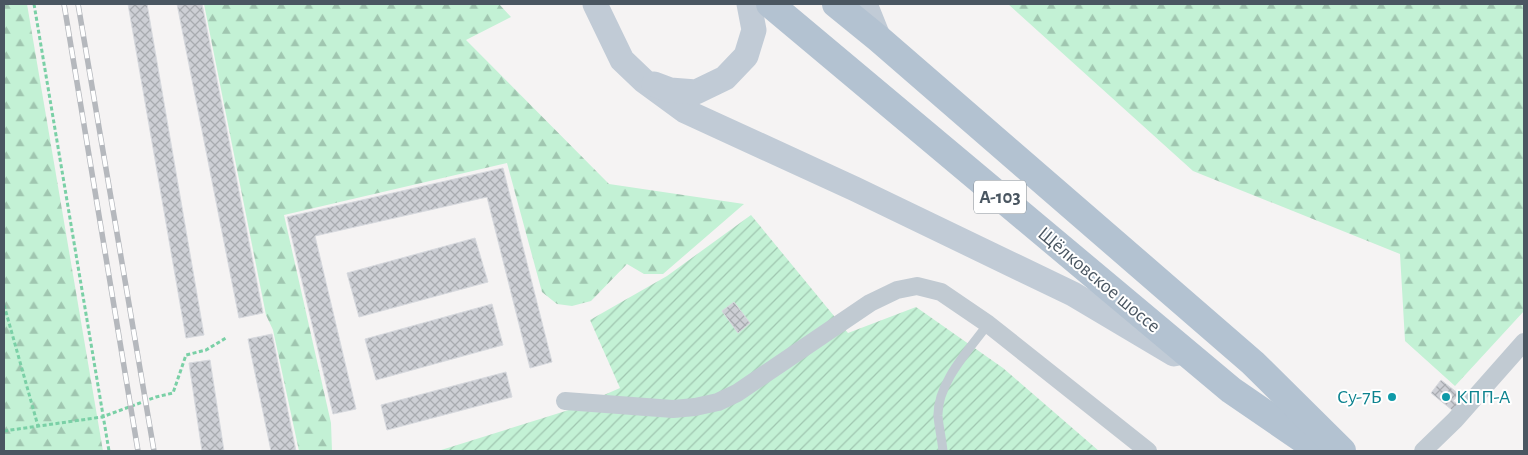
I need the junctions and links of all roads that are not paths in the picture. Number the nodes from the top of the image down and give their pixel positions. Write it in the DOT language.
graph roads {
  1 [pos="594,4"];
  2 [pos="749,4"];
  3 [pos="770,4"];
  4 [pos="836,4"];
  5 [pos="865,4"];
  6 [pos="879,39"];
  7 [pos="644,81"];
  8 [pos="988,324"];
  9 [pos="1524,342"];
  10 [pos="1231,390"];
  11 [pos="565,400"];
  12 [pos="943,451"];
  13 [pos="1148,451"];
  14 [pos="1320,451"];
  15 [pos="1342,451"];
  16 [pos="1423,451"];
  1 -- 7 [label="street"];
  2 -- 7 [label="street"];
  3 -- 10 [label="main road, Щёлковское шоссе / А-103"];
  4 -- 6 [label="main road, Щёлковское шоссе / А-103"];
  5 -- 6 [label="street"];
  6 -- 15 [label="main road, Щёлковское шоссе / А-103"];
  7 -- 10 [label="street"];
  8 -- 11 [label="street"];
  8 -- 12 [label="lane"];
  8 -- 13 [label="street"];
  9 -- 16 [label="street"];
  10 -- 14 [label="main road, Щёлковское шоссе / А-103"];
}
